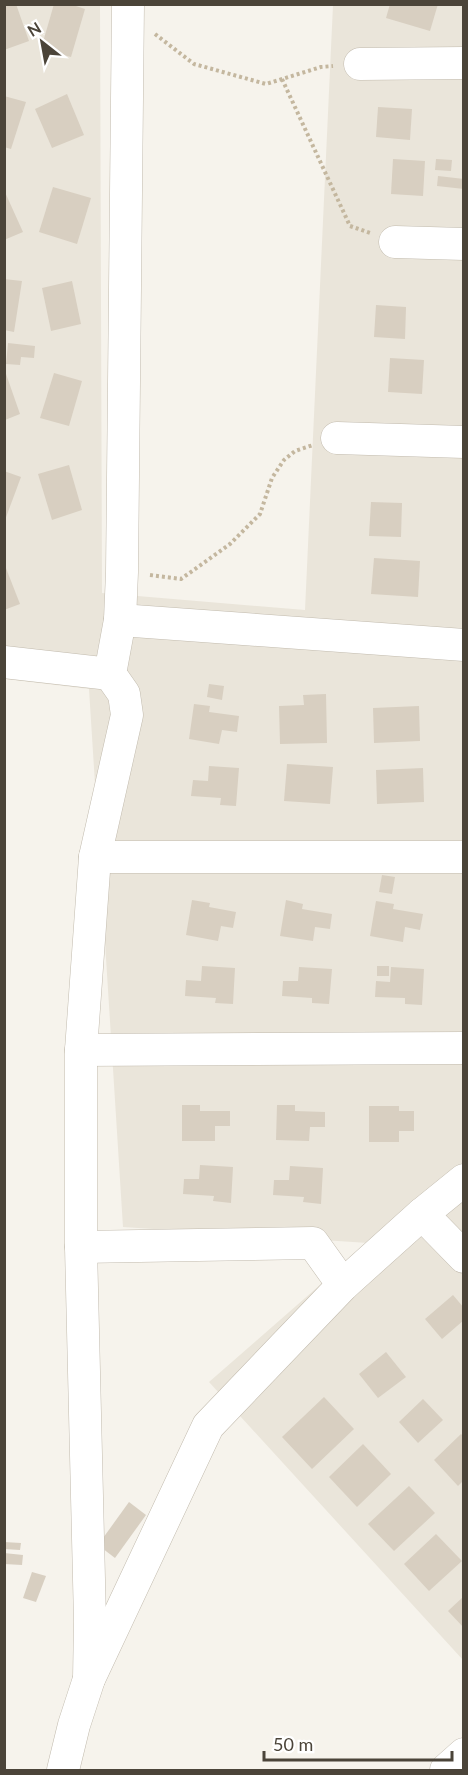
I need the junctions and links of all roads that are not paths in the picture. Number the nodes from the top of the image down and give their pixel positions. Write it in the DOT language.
graph roads {
  1 [pos="128,9"];
  2 [pos="464,63"];
  3 [pos="360,64"];
  4 [pos="396,242"];
  5 [pos="464,244"];
  6 [pos="337,438"];
  7 [pos="464,442"];
  8 [pos="120,620"];
  9 [pos="464,645"];
  10 [pos="4,662"];
  11 [pos="110,674"];
  12 [pos="95,857"];
  13 [pos="464,857"];
  14 [pos="464,1048"];
  15 [pos="81,1050"];
  16 [pos="464,1180"];
  17 [pos="422,1214"];
  18 [pos="81,1247"];
  19 [pos="464,1257"];
  20 [pos="343,1285"];
  21 [pos="89,1679"];
  22 [pos="464,1755"];
  23 [pos="63,1770"];
  24 [pos="446,1770"];
  1 -- 8 [label="street"];
  2 -- 3 [label="street"];
  4 -- 5 [label="street"];
  6 -- 7 [label="street"];
  8 -- 9 [label="street"];
  8 -- 11 [label="street"];
  10 -- 11 [label="street"];
  11 -- 12 [label="street"];
  12 -- 13 [label="street"];
  12 -- 15 [label="street"];
  14 -- 15 [label="street"];
  15 -- 18 [label="street"];
  16 -- 17 [label="street"];
  17 -- 19 [label="street"];
  17 -- 20 [label="street"];
  18 -- 20 [label="street"];
  18 -- 21 [label="street"];
  20 -- 21 [label="street"];
  21 -- 23 [label="street"];
  22 -- 24 [label="street"];
}
